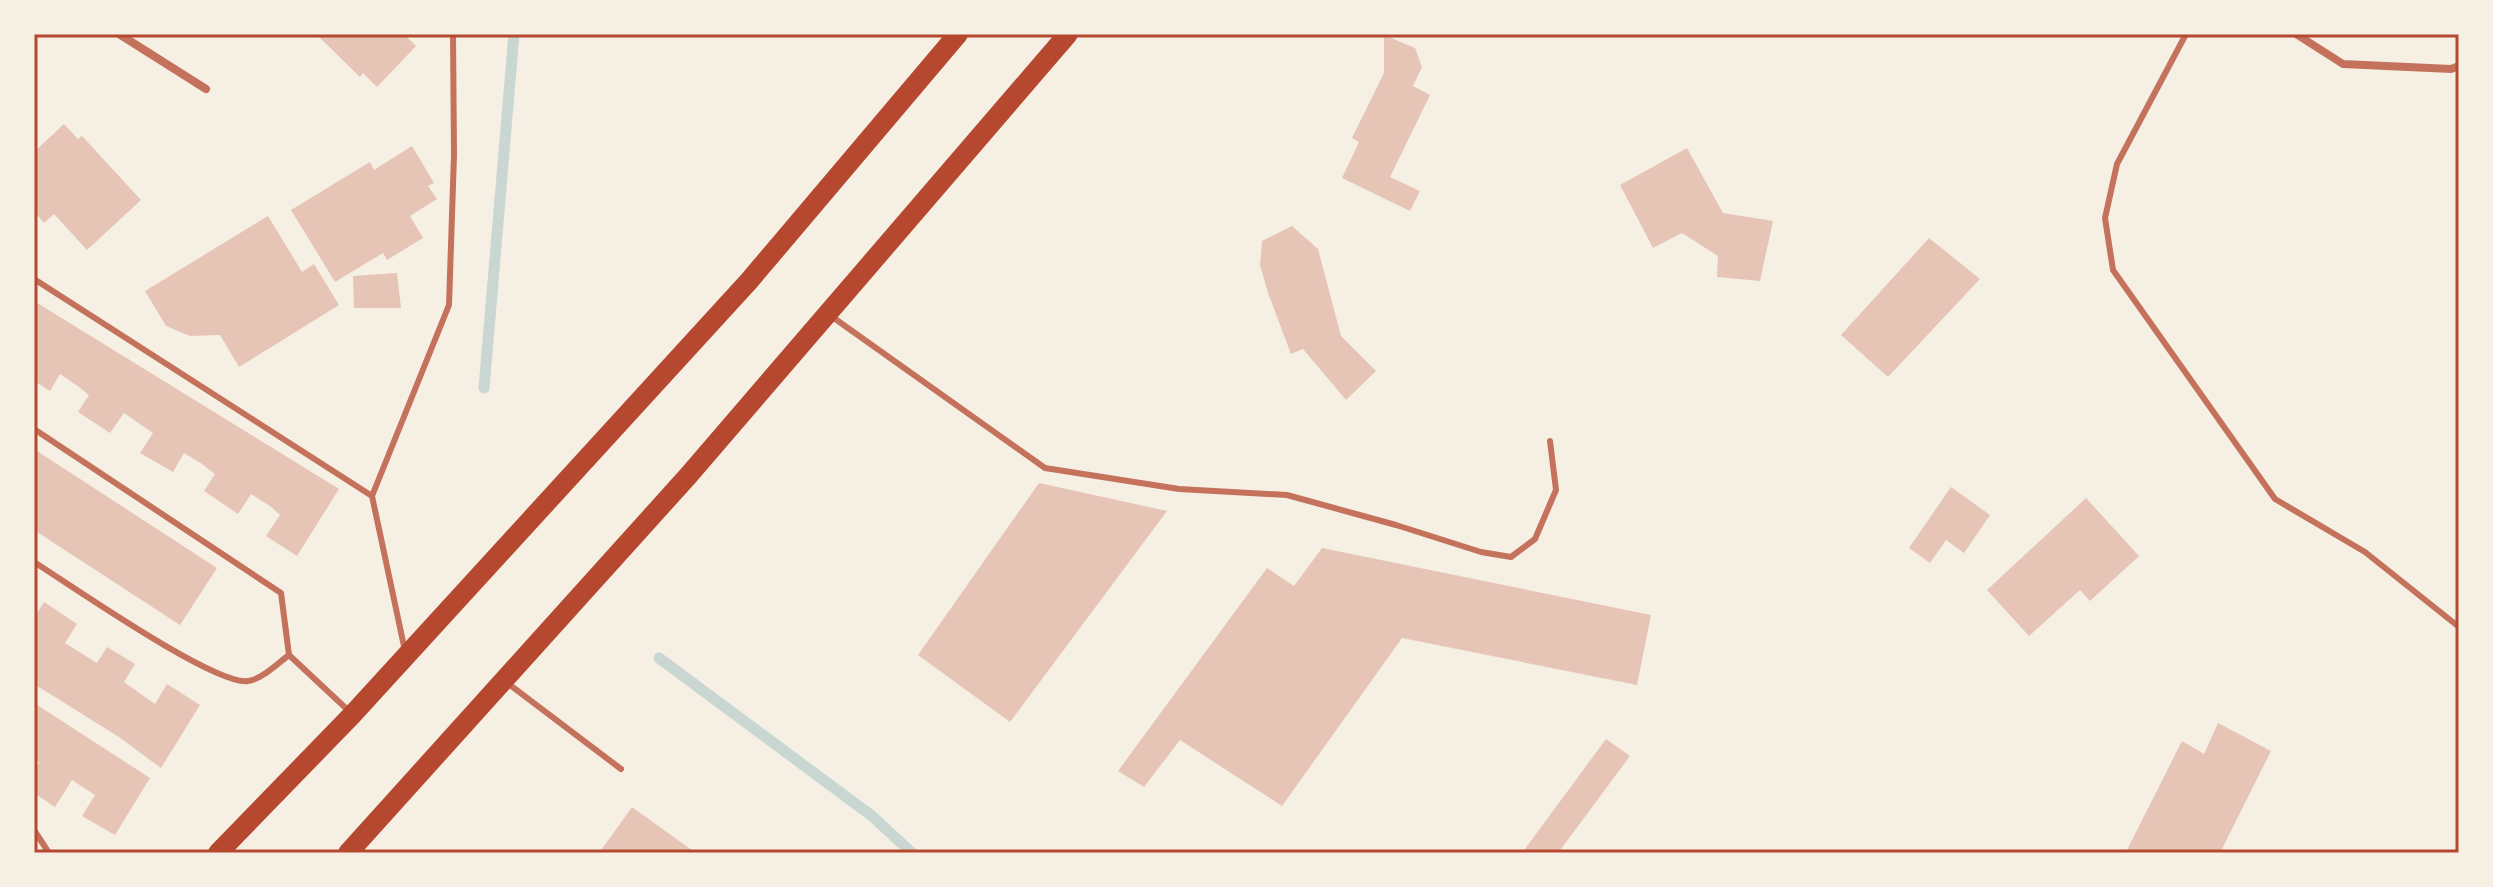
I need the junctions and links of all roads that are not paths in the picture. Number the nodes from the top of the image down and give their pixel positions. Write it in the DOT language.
graph roads {
  1 [pos="119,34"];
  2 [pos="453,34"];
  3 [pos="958,34"];
  4 [pos="1068,34"];
  5 [pos="2186,34"];
  6 [pos="2296,34"];
  7 [pos="2459,66"];
  8 [pos="206,89"];
  9 [pos="34,279"];
  10 [pos="828,314"];
  11 [pos="34,429"];
  12 [pos="1550,441"];
  13 [pos="372,496"];
  14 [pos="34,562"];
  15 [pos="2459,627"];
  16 [pos="289,655"];
  17 [pos="406,656"];
  18 [pos="503,679"];
  19 [pos="352,715"];
  20 [pos="621,769"];
  21 [pos="34,830"];
  22 [pos="49,853"];
  23 [pos="218,853"];
  24 [pos="348,853"];
  1 -- 8 [label="street"];
  2 -- 13 [label="lane"];
  3 -- 17 [label="main road"];
  4 -- 10 [label="main road"];
  5 -- 15 [label="lane"];
  6 -- 7 [label="street"];
  9 -- 13 [label="lane"];
  10 -- 12 [label="lane"];
  10 -- 18 [label="main road"];
  11 -- 16 [label="lane"];
  13 -- 17 [label="lane"];
  14 -- 16 [label="lane"];
  16 -- 19 [label="lane"];
  17 -- 19 [label="main road"];
  18 -- 20 [label="lane"];
  18 -- 24 [label="main road"];
  19 -- 23 [label="main road"];
  21 -- 22 [label="lane"];
}
